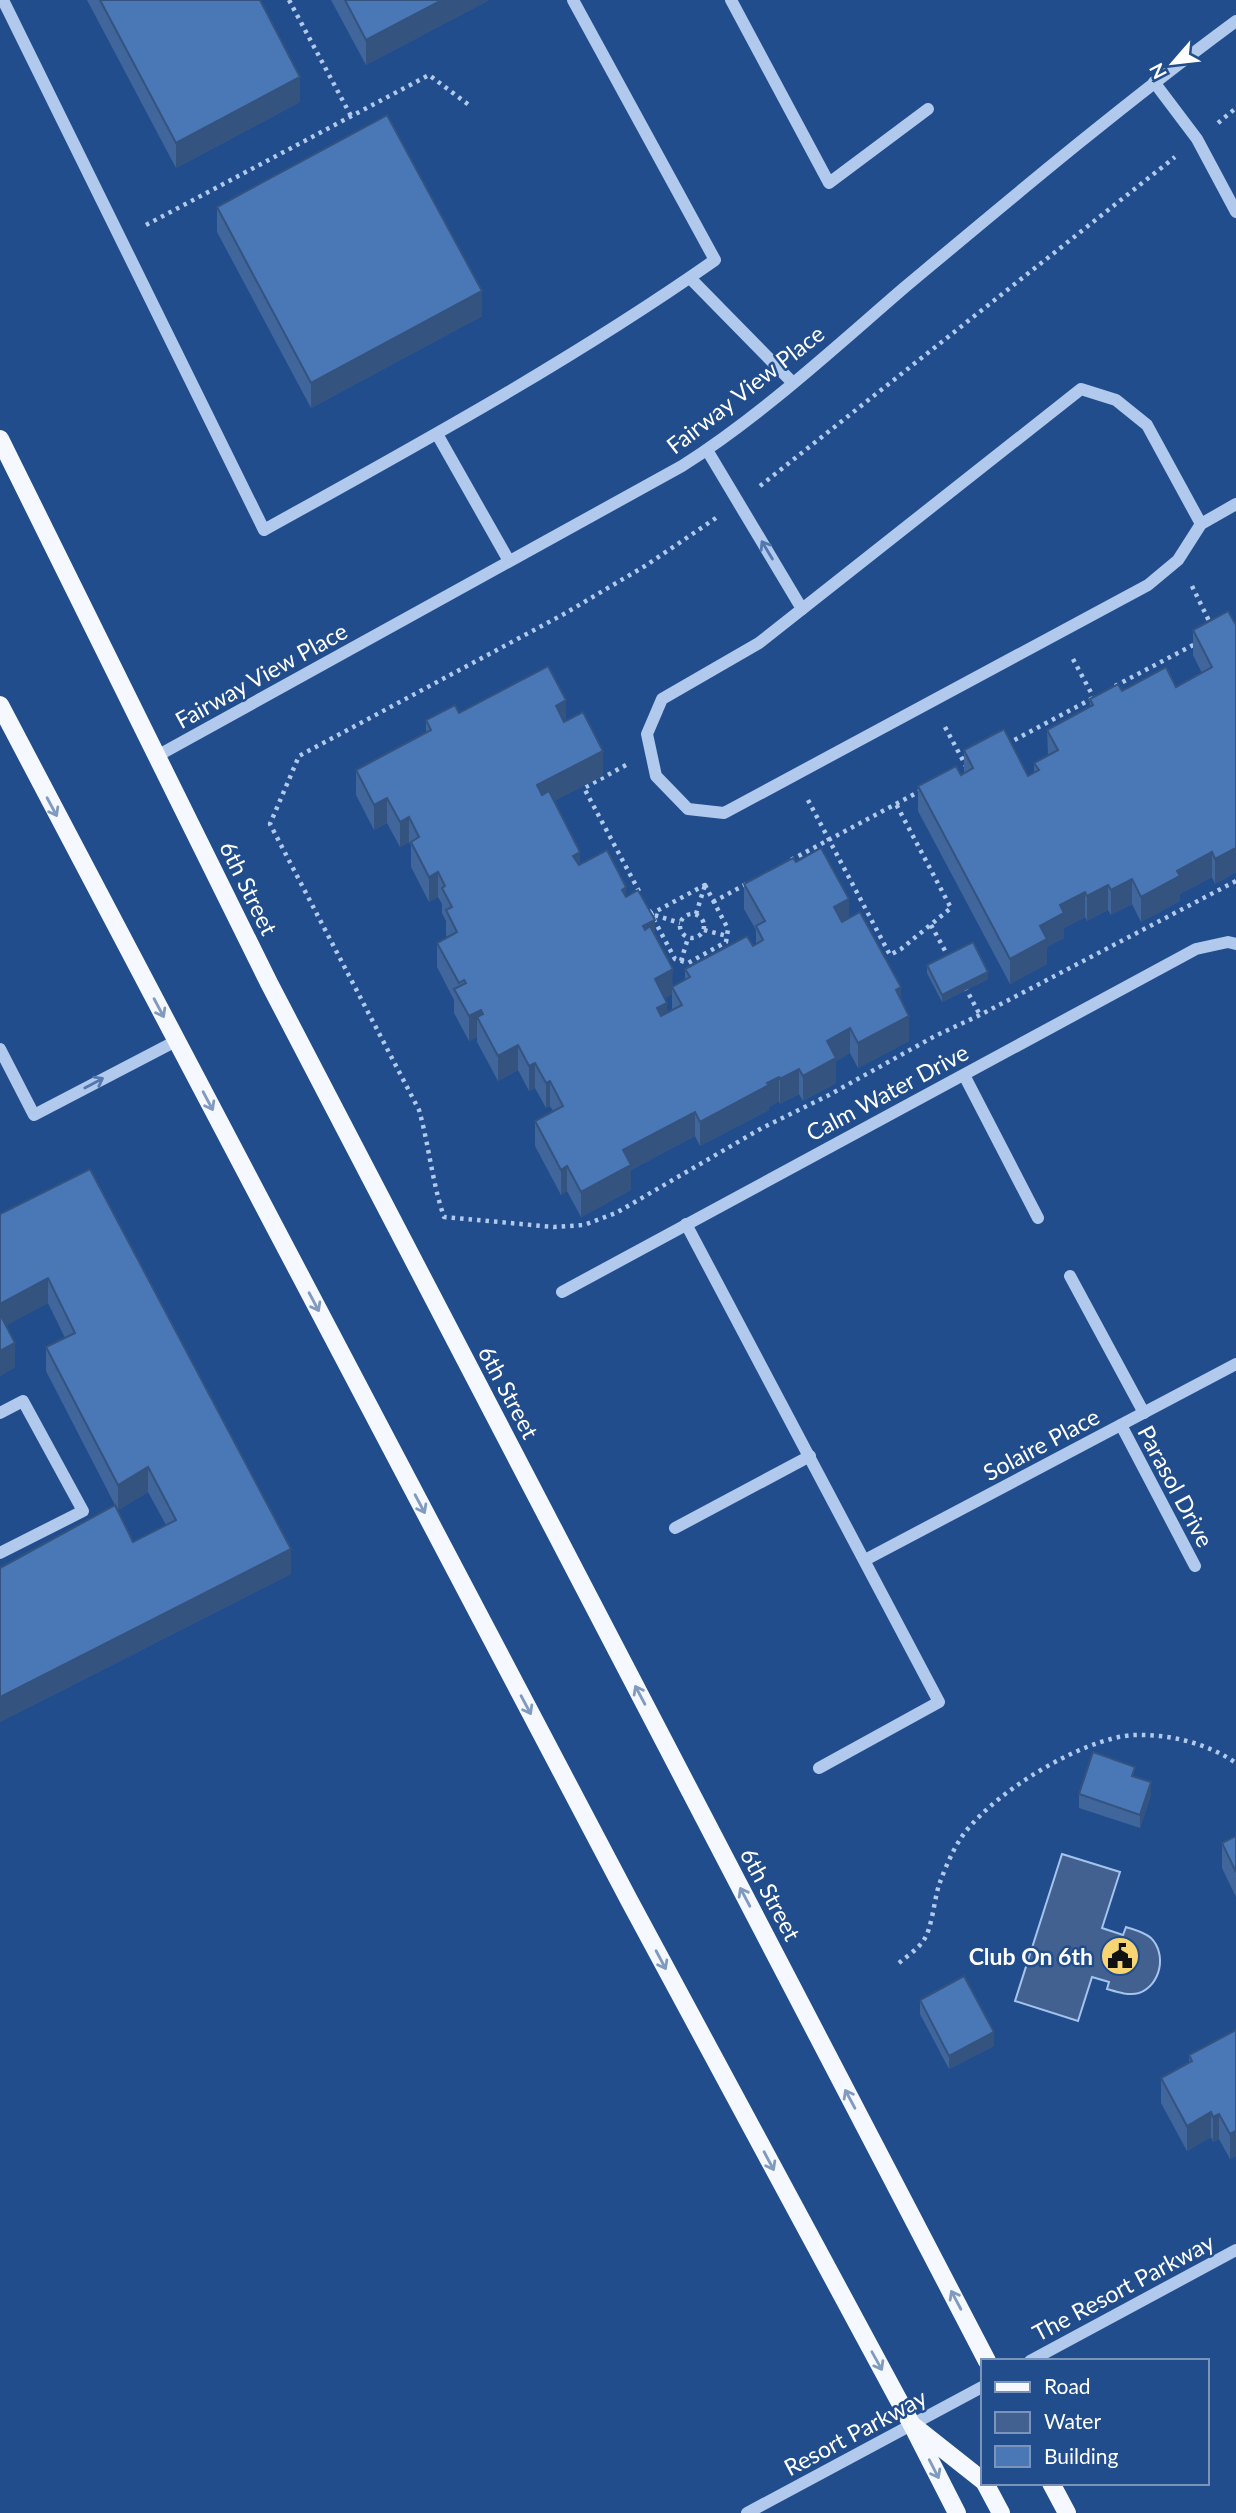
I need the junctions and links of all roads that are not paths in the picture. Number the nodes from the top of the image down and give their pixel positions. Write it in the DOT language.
graph roads {
  1 [pos="3,0"];
  2 [pos="573,0"];
  3 [pos="731,0"];
  4 [pos="1236,21"];
  5 [pos="1154,82"];
  6 [pos="928,108"];
  7 [pos="1236,212"];
  8 [pos="691,278"];
  9 [pos="793,383"];
  10 [pos="437,434"];
  11 [pos="0,439"];
  12 [pos="707,450"];
  13 [pos="1236,504"];
  14 [pos="1201,524"];
  15 [pos="509,561"];
  16 [pos="802,609"];
  17 [pos="0,705"];
  18 [pos="157,756"];
  19 [pos="1236,944"];
  20 [pos="176,1041"];
  21 [pos="2,1054"];
  22 [pos="964,1075"];
  23 [pos="1038,1218"];
  24 [pos="687,1224"];
  25 [pos="1070,1276"];
  26 [pos="562,1292"];
  27 [pos="1236,1364"];
  28 [pos="0,1413"];
  29 [pos="1143,1413"];
  30 [pos="1121,1425"];
  31 [pos="810,1456"];
  32 [pos="675,1528"];
  33 [pos="0,1553"];
  34 [pos="865,1560"];
  35 [pos="1195,1566"];
  36 [pos="819,1768"];
  37 [pos="1236,2250"];
  38 [pos="986,2359"];
  39 [pos="1034,2359"];
  40 [pos="981,2388"];
  41 [pos="912,2425"];
  42 [pos="981,2480"];
  43 [pos="986,2485"];
  44 [pos="1052,2485"];
  45 [pos="747,2513"];
  46 [pos="957,2513"];
  47 [pos="1001,2513"];
  48 [pos="1067,2513"];
  1 -- 10 [label="street"];
  2 -- 8 [label="street"];
  3 -- 6 [label="street"];
  4 -- 5 [label="street, Fairway View Place"];
  5 -- 7 [label="street"];
  5 -- 9 [label="street, Fairway View Place"];
  8 -- 9 [label="street"];
  8 -- 10 [label="street"];
  9 -- 12 [label="street, Fairway View Place"];
  10 -- 15 [label="street"];
  11 -- 18 [label="main road, 6th Street"];
  12 -- 15 [label="street, Fairway View Place"];
  16 -- 12 [label="street, one-way"];
  13 -- 14 [label="street"];
  14 -- 16 [label="street"];
  14 -- 16 [label="street"];
  15 -- 18 [label="street, Fairway View Place"];
  17 -- 20 [label="main road, one-way"];
  38 -- 18 [label="main road, 6th Street, one-way"];
  19 -- 22 [label="street, Calm Water Drive"];
  21 -- 20 [label="street, one-way"];
  20 -- 41 [label="main road, one-way"];
  22 -- 23 [label="street"];
  22 -- 24 [label="street, Calm Water Drive"];
  24 -- 26 [label="street, Calm Water Drive"];
  24 -- 31 [label="street"];
  25 -- 29 [label="street"];
  27 -- 29 [label="street, Solaire Place"];
  28 -- 33 [label="street"];
  29 -- 30 [label="street, Solaire Place"];
  30 -- 34 [label="street, Solaire Place"];
  30 -- 35 [label="street, Parasol Drive"];
  31 -- 32 [label="street"];
  31 -- 34 [label="street"];
  34 -- 36 [label="street"];
  37 -- 39 [label="street, The Resort Parkway"];
  40 -- 41 [label="street, Resort Parkway"];
  41 -- 42 [label="main road"];
  41 -- 45 [label="street, Resort Parkway"];
  41 -- 46 [label="main road, one-way"];
  43 -- 47 [label="main road"];
  44 -- 48 [label="main road"];
}
